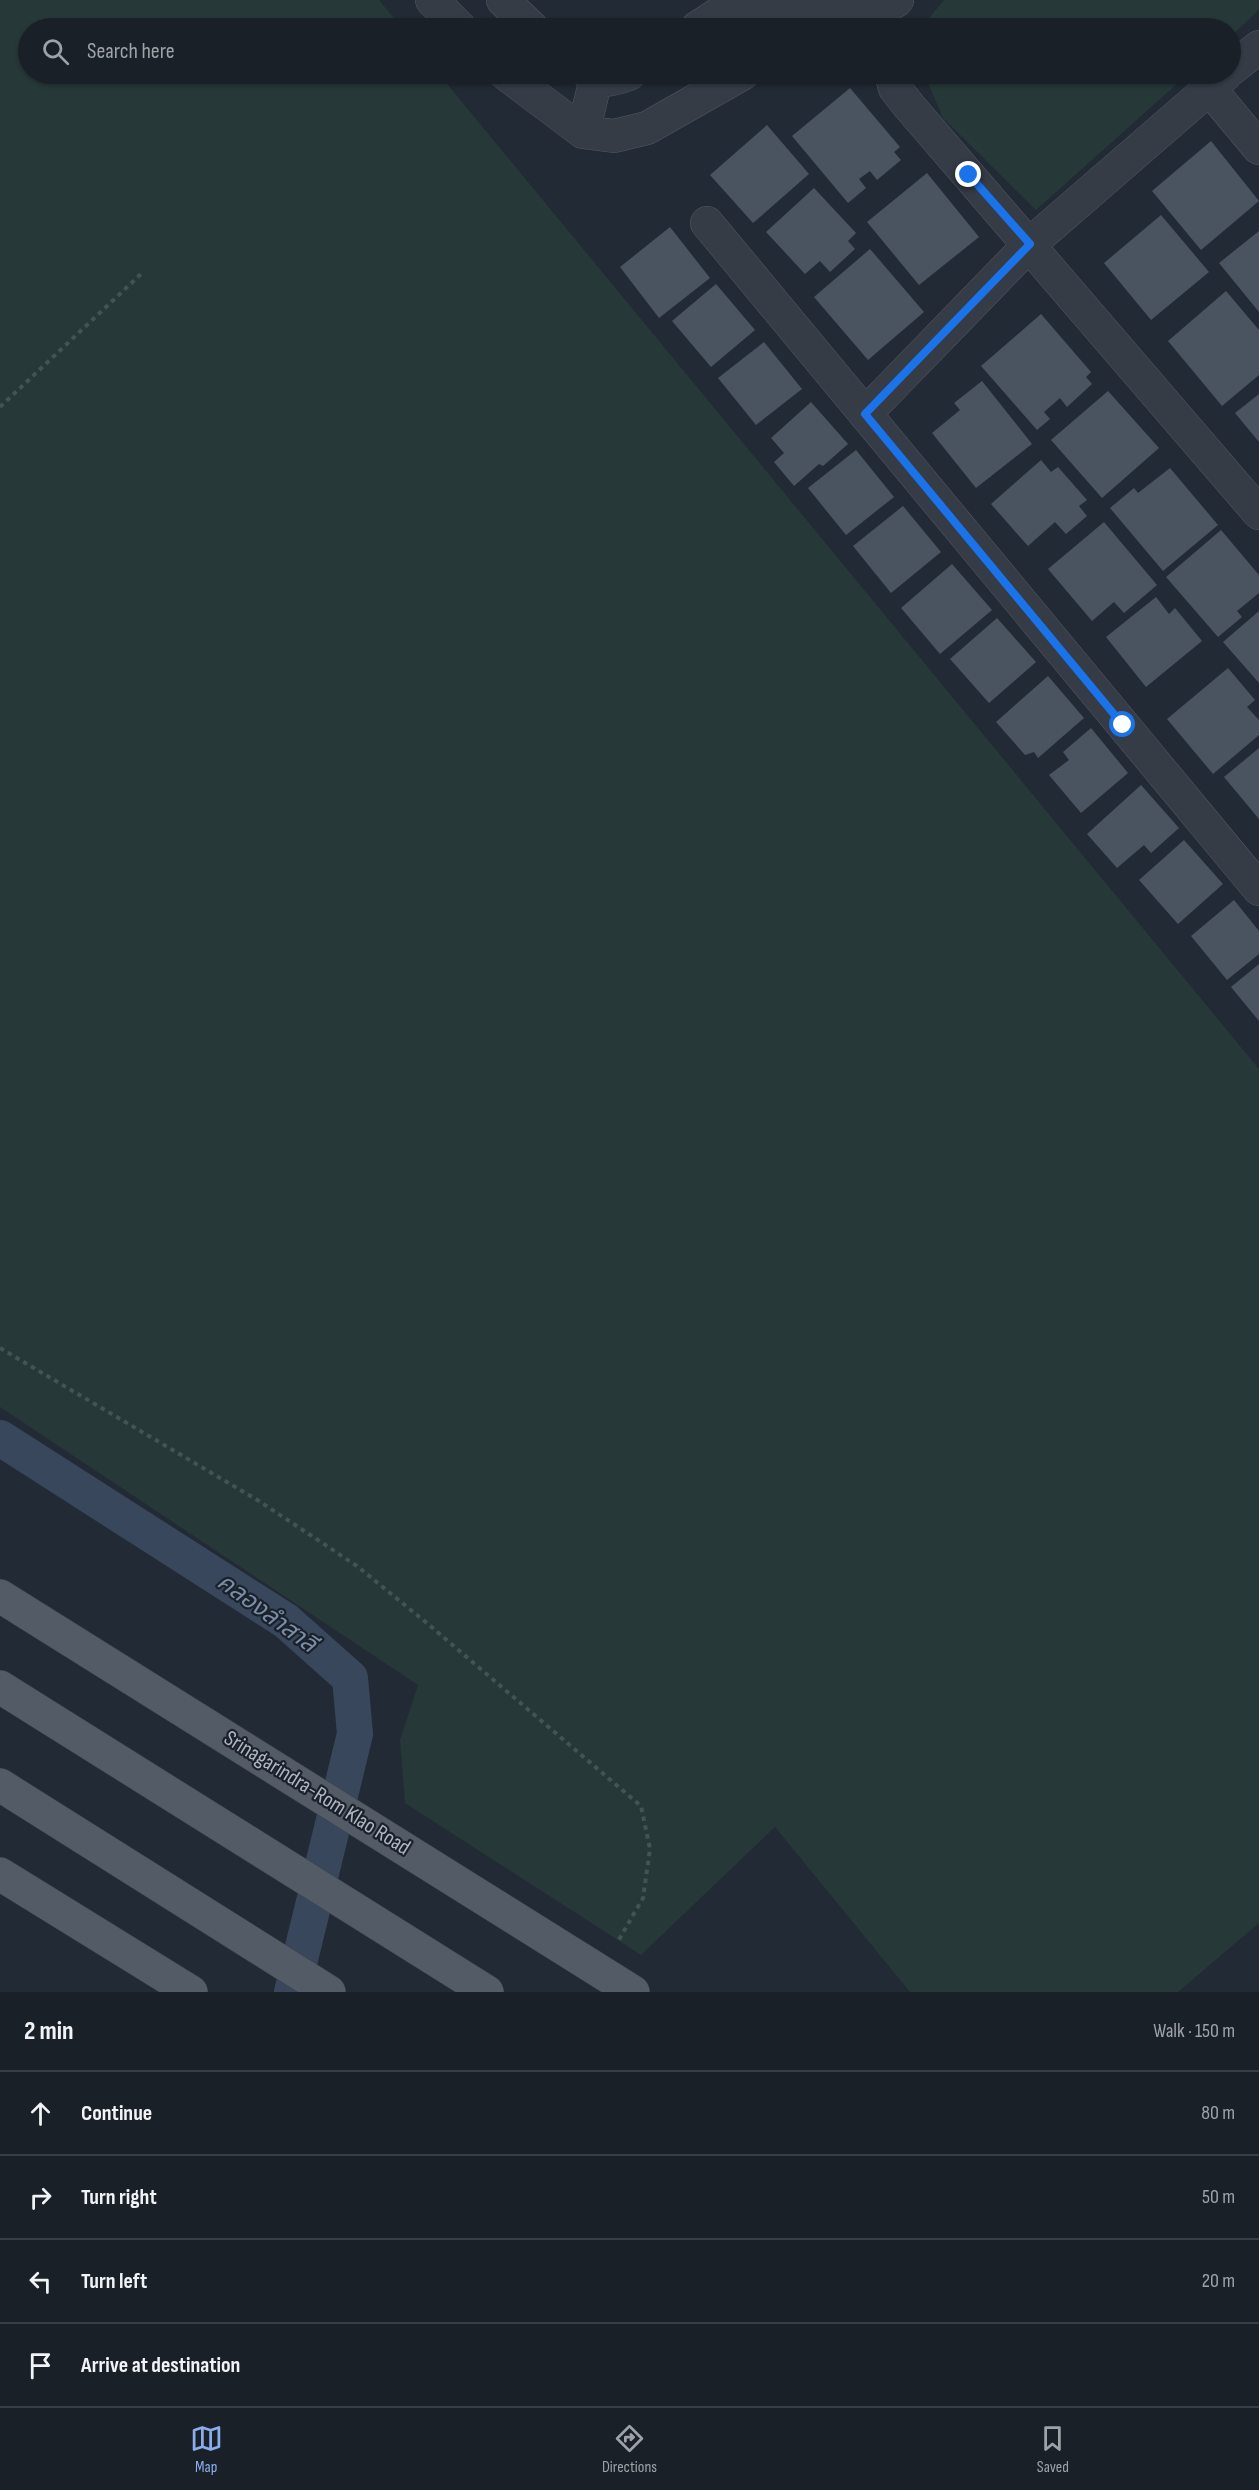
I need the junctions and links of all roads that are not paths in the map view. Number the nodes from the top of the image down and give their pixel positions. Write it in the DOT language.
graph roads {
  1 [pos="432,0"];
  2 [pos="503,0"];
  3 [pos="741,0"];
  4 [pos="754,0"];
  5 [pos="770,0"];
  6 [pos="887,13"];
  7 [pos="450,18"];
  8 [pos="522,18"];
  9 [pos="713,18"];
  10 [pos="761,18"];
  11 [pos="796,18"];
  12 [pos="833,18"];
  13 [pos="1259,47"];
  14 [pos="1241,62"];
  15 [pos="519,84"];
  16 [pos="591,84"];
  17 [pos="725,84"];
  18 [pos="894,84"];
  19 [pos="1214,84"];
  20 [pos="1226,84"];
  21 [pos="583,132"];
  22 [pos="1259,148"];
  23 [pos="707,223"];
  24 [pos="1030,244"];
  25 [pos="865,414"];
  26 [pos="1259,513"];
  27 [pos="1259,889"];
  28 [pos="0,1596"];
  29 [pos="0,1687"];
  30 [pos="0,1785"];
  31 [pos="0,1874"];
  32 [pos="483,1989"];
  33 [pos="191,1992"];
  34 [pos="329,1992"];
  35 [pos="633,1992"];
  1 -- 7 [label="street"];
  2 -- 8 [label="street"];
  3 -- 9 [label="street"];
  4 -- 10 [label="street"];
  5 -- 11 [label="street"];
  6 -- 12 [label="street"];
  13 -- 14 [label="street"];
  15 -- 21 [label="street"];
  16 -- 21 [label="street"];
  17 -- 21 [label="street"];
  18 -- 24 [label="street"];
  19 -- 24 [label="street"];
  20 -- 22 [label="street"];
  23 -- 25 [label="street"];
  24 -- 25 [label="street"];
  24 -- 26 [label="street"];
  25 -- 27 [label="street"];
  28 -- 35 [label="main road, Srinagarindra-Rom Klao Road"];
  29 -- 32 [label="main road"];
  30 -- 34 [label="main road"];
  31 -- 33 [label="main road"];
}
